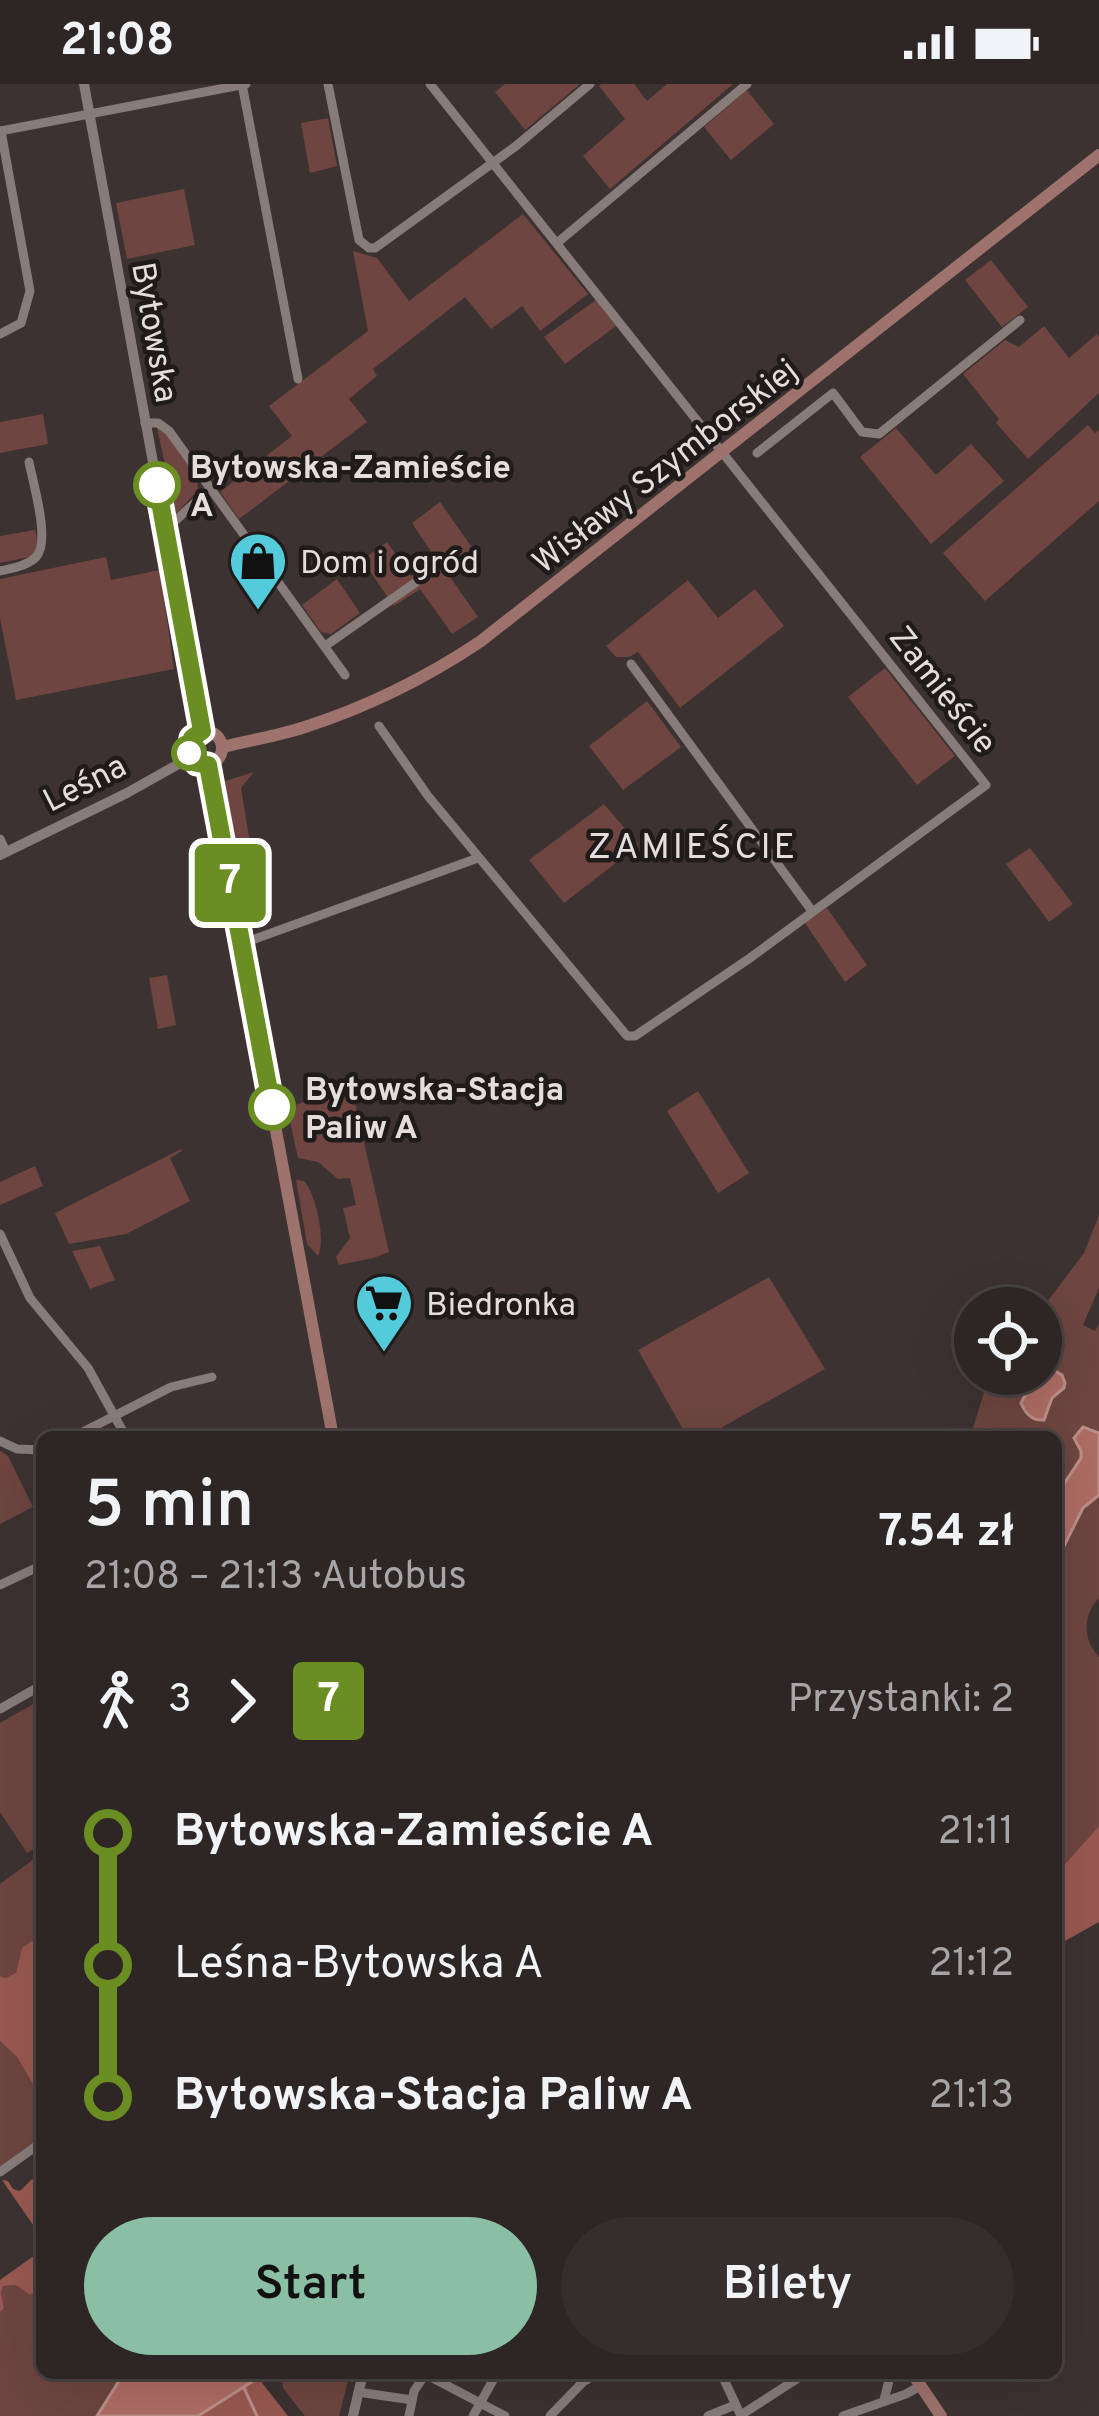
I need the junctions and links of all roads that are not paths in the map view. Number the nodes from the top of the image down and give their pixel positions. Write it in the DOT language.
graph roads {
  1 [pos="84,84"];
  2 [pos="243,84"];
  3 [pos="328,84"];
  4 [pos="430,84"];
  5 [pos="590,84"];
  6 [pos="747,84"];
  7 [pos="90,115"];
  8 [pos="1,131"];
  9 [pos="1099,154"];
  10 [pos="492,162"];
  11 [pos="556,243"];
  12 [pos="1020,320"];
  13 [pos="0,334"];
  14 [pos="821,375"];
  15 [pos="298,379"];
  16 [pos="833,393"];
  17 [pos="145,423"];
  18 [pos="723,453"];
  19 [pos="758,453"];
  20 [pos="29,462"];
  21 [pos="210,489"];
  22 [pos="164,523"];
  23 [pos="442,565"];
  24 [pos="0,572"];
  25 [pos="325,646"];
  26 [pos="631,664"];
  27 [pos="345,675"];
  28 [pos="379,726"];
  29 [pos="202,731"];
  30 [pos="223,747"];
  31 [pos="190,757"];
  32 [pos="208,765"];
  33 [pos="0,839"];
  34 [pos="3,854"];
  35 [pos="478,858"];
  36 [pos="812,911"];
  37 [pos="241,944"];
  38 [pos="0,1234"];
  39 [pos="212,1377"];
  40 [pos="115,1415"];
  41 [pos="84,1431"];
  42 [pos="123,1431"];
  43 [pos="332,1431"];
  44 [pos="0,1441"];
  45 [pos="36,1450"];
  46 [pos="36,1567"];
  47 [pos="0,1585"];
  48 [pos="36,1688"];
  49 [pos="0,1709"];
  50 [pos="36,2146"];
  51 [pos="0,2172"];
  52 [pos="361,2379"];
  53 [pos="422,2379"];
  54 [pos="435,2379"];
  55 [pos="493,2379"];
  56 [pos="589,2379"];
  57 [pos="724,2379"];
  58 [pos="796,2379"];
  59 [pos="889,2379"];
  60 [pos="916,2379"];
  61 [pos="358,2392"];
  62 [pos="412,2400"];
  63 [pos="884,2400"];
  64 [pos="478,2402"];
  65 [pos="739,2412"];
  66 [pos="352,2416"];
  67 [pos="409,2416"];
  68 [pos="473,2416"];
  69 [pos="505,2416"];
  70 [pos="550,2416"];
  71 [pos="708,2416"];
  72 [pos="843,2416"];
  73 [pos="941,2416"];
  1 -- 7 [label="street, Bytowska"];
  2 -- 7 [label="street"];
  2 -- 15 [label="street"];
  3 -- 10 [label="street"];
  4 -- 10 [label="street, Zamieście"];
  5 -- 10 [label="street"];
  6 -- 11 [label="street"];
  7 -- 8 [label="street"];
  7 -- 17 [label="street, Bytowska"];
  8 -- 13 [label="street"];
  9 -- 14 [label="main road, Wisławy Szymborskiej"];
  10 -- 11 [label="street, Zamieście"];
  11 -- 18 [label="street, Zamieście"];
  12 -- 16 [label="street"];
  14 -- 16 [label="street"];
  14 -- 18 [label="main road, Wisławy Szymborskiej"];
  16 -- 19 [label="street"];
  17 -- 21 [label="street"];
  17 -- 22 [label="street, Bytowska"];
  18 -- 30 [label="main road, Wisławy Szymborskiej"];
  18 -- 36 [label="street, Zamieście"];
  20 -- 24 [label="street"];
  21 -- 22 [label="street"];
  21 -- 25 [label="street"];
  22 -- 29 [label="street, Bytowska"];
  23 -- 25 [label="street"];
  25 -- 27 [label="street"];
  26 -- 36 [label="street"];
  28 -- 35 [label="street, Zamieście"];
  29 -- 30 [label="main road"];
  29 -- 31 [label="main road"];
  30 -- 32 [label="main road"];
  31 -- 32 [label="main road"];
  31 -- 34 [label="street, Leśna"];
  32 -- 37 [label="main road"];
  33 -- 34 [label="street"];
  35 -- 36 [label="street, Zamieście"];
  35 -- 37 [label="street"];
  37 -- 43 [label="main road"];
  38 -- 40 [label="street"];
  39 -- 40 [label="street"];
  40 -- 41 [label="street"];
  40 -- 42 [label="street"];
  44 -- 45 [label="street"];
  46 -- 47 [label="street"];
  48 -- 49 [label="street"];
  50 -- 51 [label="street"];
  52 -- 61 [label="street"];
  53 -- 62 [label="street"];
  54 -- 64 [label="street"];
  55 -- 64 [label="street"];
  56 -- 70 [label="street"];
  57 -- 65 [label="street"];
  58 -- 65 [label="street"];
  59 -- 63 [label="street"];
  60 -- 63 [label="street"];
  60 -- 73 [label="main road"];
  61 -- 62 [label="street"];
  61 -- 66 [label="street"];
  62 -- 67 [label="street"];
  63 -- 72 [label="street"];
  64 -- 68 [label="street"];
  64 -- 69 [label="street"];
  65 -- 71 [label="street"];
}
